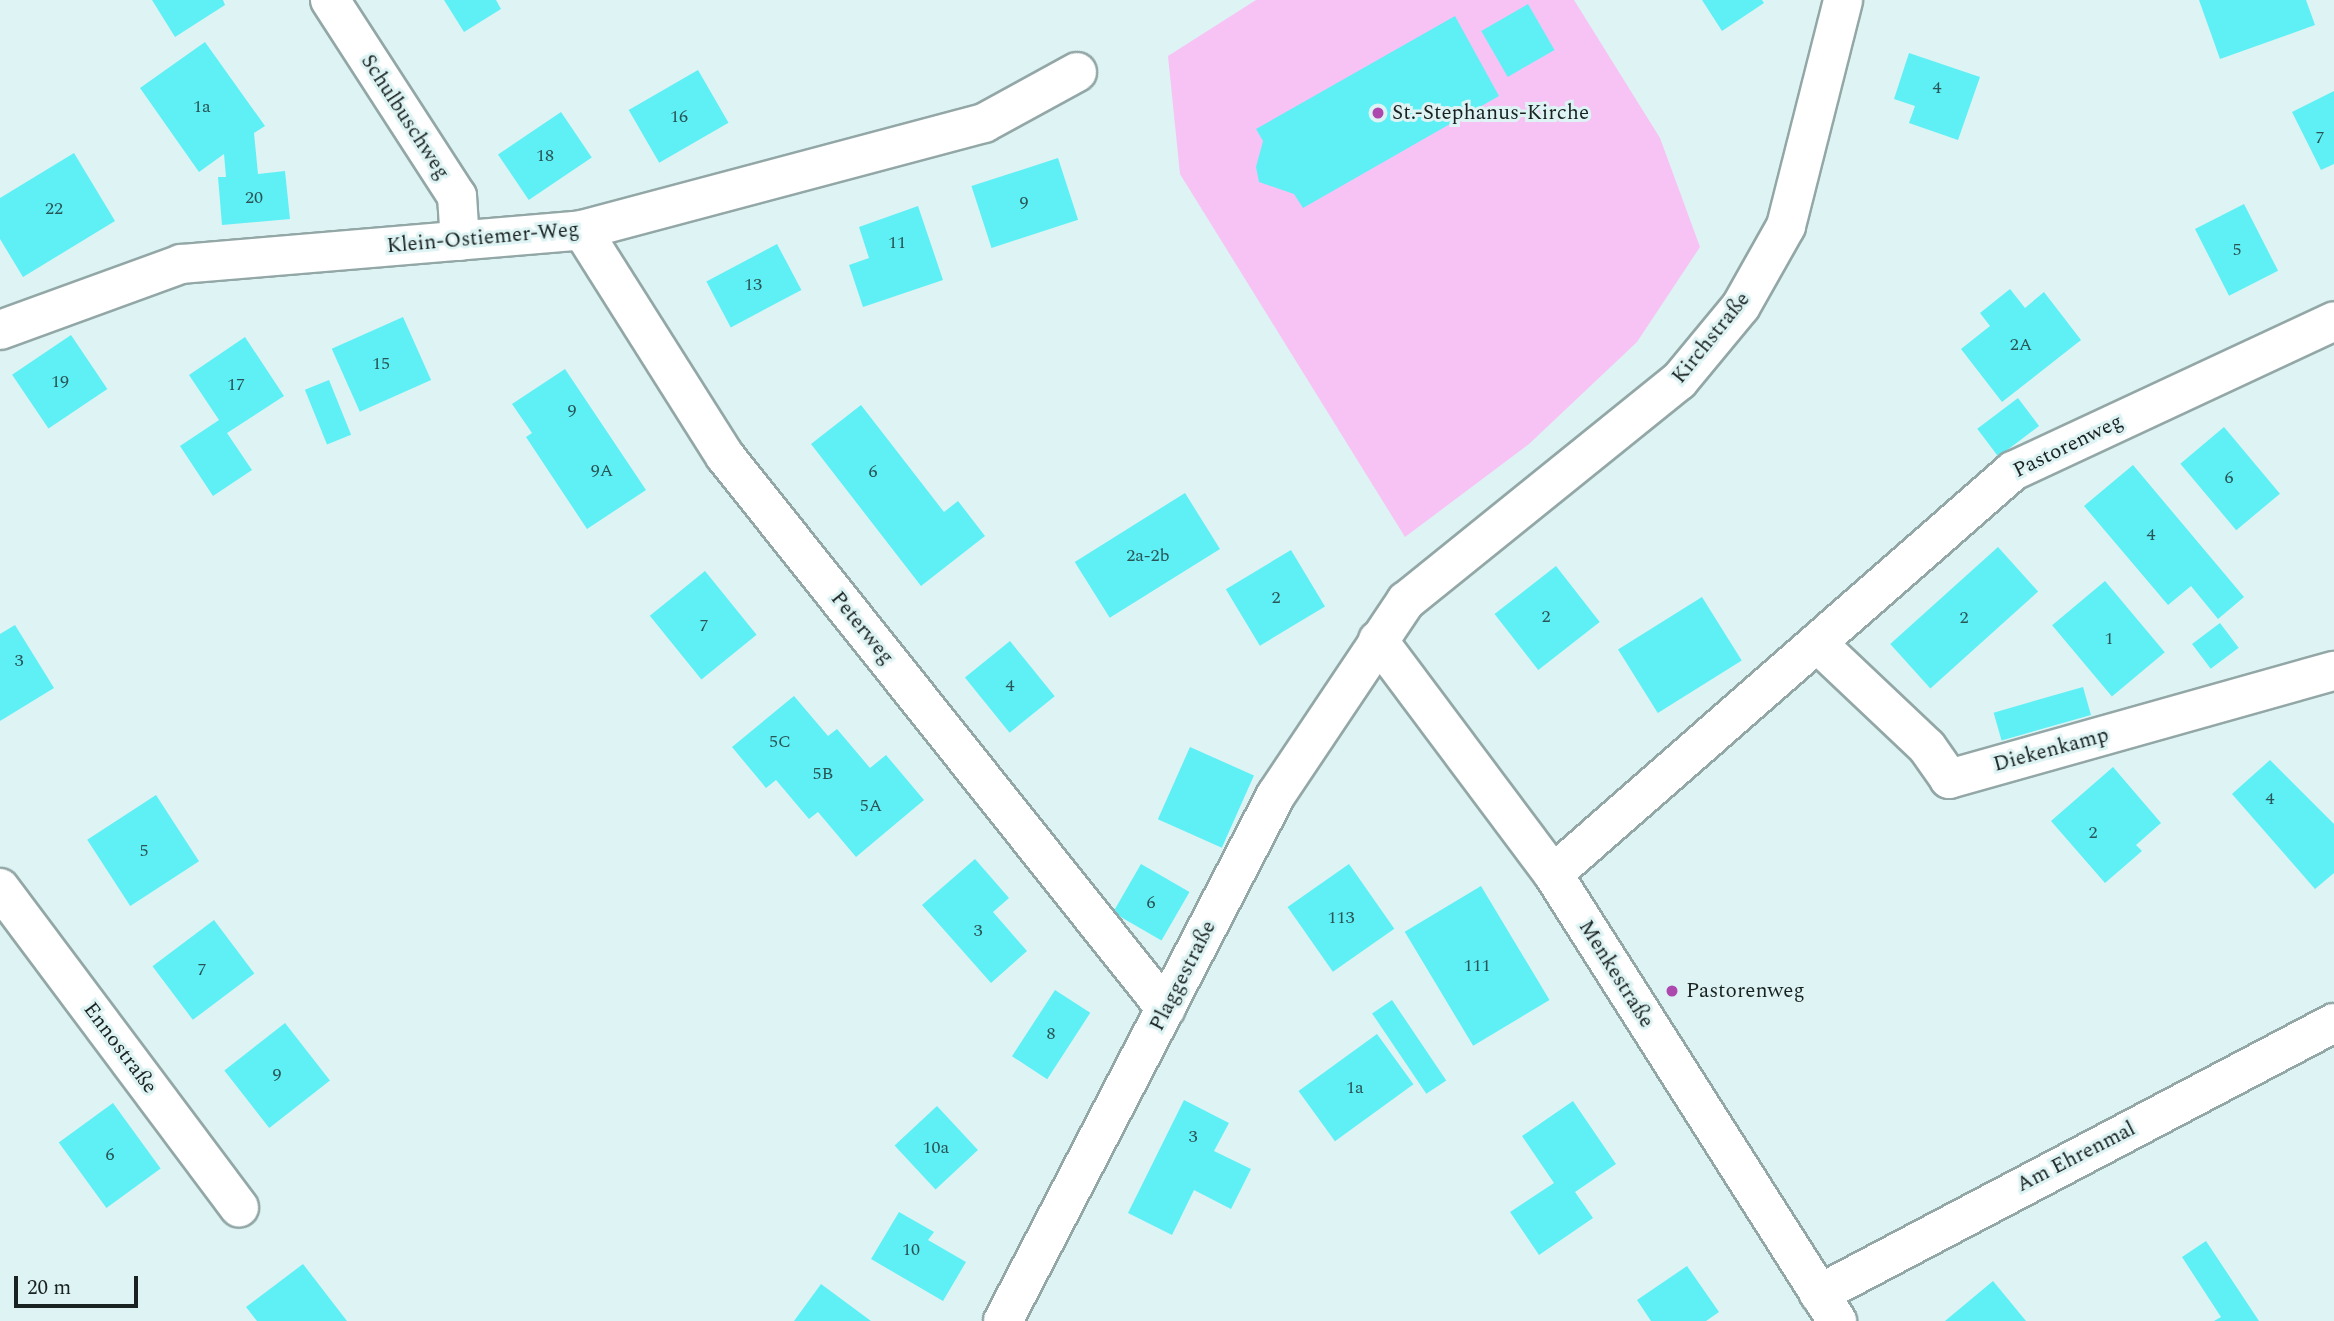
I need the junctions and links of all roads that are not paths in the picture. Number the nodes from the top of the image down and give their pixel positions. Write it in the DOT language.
graph roads {
  1 [pos="330,0"];
  2 [pos="1843,0"];
  3 [pos="1077,72"];
  4 [pos="582,230"];
  5 [pos="460,241"];
  6 [pos="2334,321"];
  7 [pos="0,330"];
  8 [pos="1378,640"];
  9 [pos="1817,643"];
  10 [pos="2334,671"];
  11 [pos="1553,874"];
  12 [pos="0,888"];
  13 [pos="1166,1009"];
  14 [pos="2334,1023"];
  15 [pos="239,1208"];
  16 [pos="1828,1308"];
  17 [pos="1003,1321"];
  1 -- 5 [label="street, Schulbuschweg"];
  2 -- 8 [label="street, Kirchstraße"];
  3 -- 4 [label="street, Klein-Ostiemer-Weg"];
  4 -- 5 [label="street, Klein-Ostiemer-Weg"];
  4 -- 13 [label="street, Peterweg"];
  5 -- 7 [label="street, Klein-Ostiemer-Weg"];
  6 -- 9 [label="street, Pastorenweg"];
  8 -- 11 [label="street, Menkestraße"];
  8 -- 13 [label="street, Plaggestraße"];
  9 -- 10 [label="street, Diekenkamp"];
  9 -- 11 [label="street, Pastorenweg"];
  11 -- 16 [label="street, Menkestraße"];
  12 -- 15 [label="street, Ennostraße"];
  13 -- 17 [label="street, Plaggestraße"];
  14 -- 16 [label="street, Am Ehrenmal"];
}
